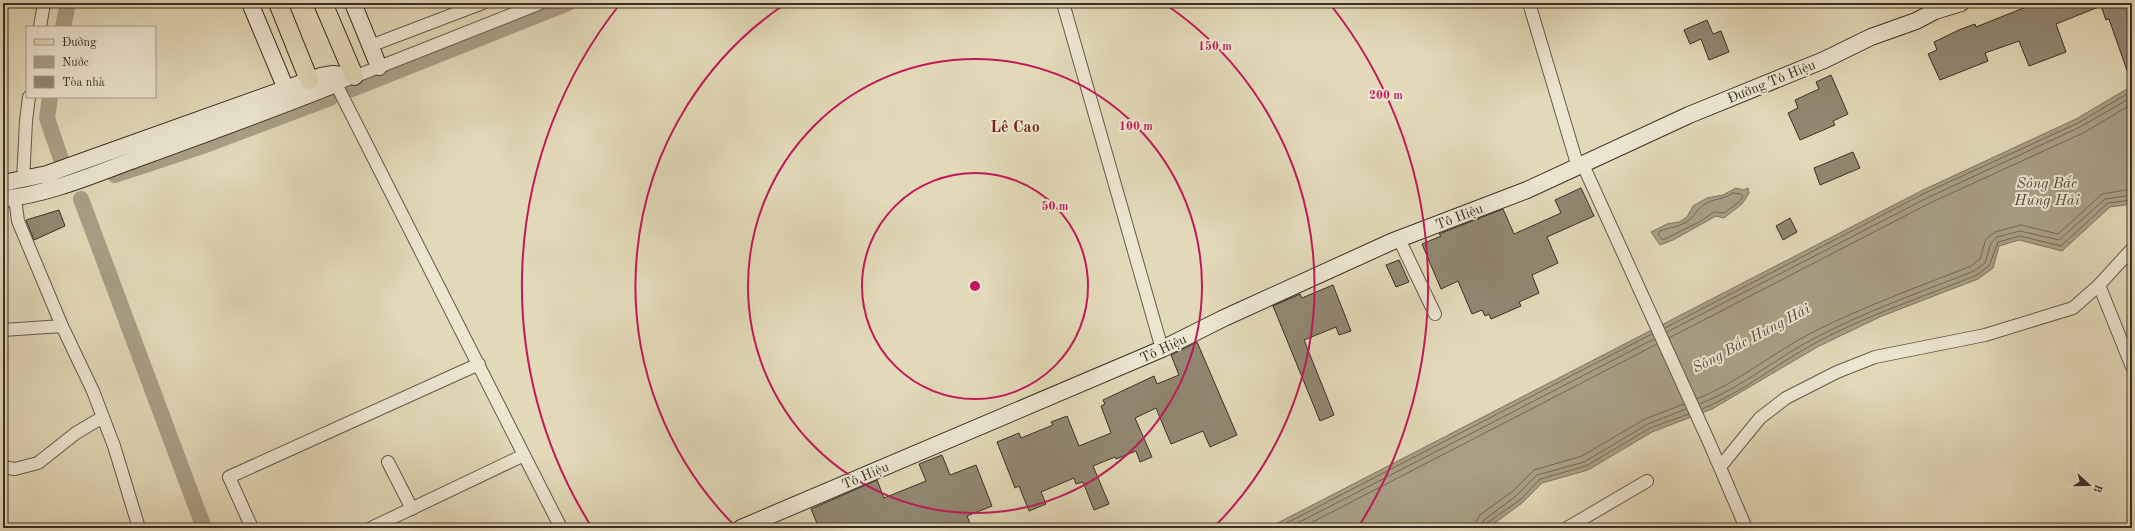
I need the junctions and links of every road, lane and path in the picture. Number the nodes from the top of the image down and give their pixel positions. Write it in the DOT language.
graph roads {
  1 [pos="44,3"];
  2 [pos="250,3"];
  3 [pos="278,3"];
  4 [pos="323,3"];
  5 [pos="353,3"];
  6 [pos="483,3"];
  7 [pos="541,3"];
  8 [pos="1063,3"];
  9 [pos="1529,3"];
  10 [pos="1961,3"];
  11 [pos="1933,7"];
  12 [pos="40,26"];
  13 [pos="370,46"];
  14 [pos="379,66"];
  15 [pos="354,76"];
  16 [pos="309,80"];
  17 [pos="336,84"];
  18 [pos="286,89"];
  19 [pos="30,98"];
  20 [pos="1581,166"];
  21 [pos="11,189"];
  22 [pos="1399,239"];
  23 [pos="2132,249"];
  24 [pos="2099,285"];
  25 [pos="1435,314"];
  26 [pos="62,326"];
  27 [pos="3,330"];
  28 [pos="1162,349"];
  29 [pos="479,364"];
  30 [pos="2132,367"];
  31 [pos="103,417"];
  32 [pos="524,455"];
  33 [pos="388,462"];
  34 [pos="1720,466"];
  35 [pos="3,467"];
  36 [pos="1647,481"];
  37 [pos="412,509"];
  38 [pos="139,528"];
  39 [pos="252,528"];
  40 [pos="371,528"];
  41 [pos="561,528"];
  42 [pos="741,528"];
  43 [pos="1567,528"];
  44 [pos="1746,528"];
  1 -- 12 [label="street"];
  2 -- 18 [label="main road"];
  3 -- 16 [label="main road"];
  4 -- 15 [label="main road"];
  5 -- 13 [label="main road"];
  6 -- 13 [label="street"];
  7 -- 14 [label="street"];
  8 -- 28 [label="street"];
  9 -- 20 [label="street"];
  10 -- 11 [label="main road, Đường Tô Hiệu"];
  11 -- 20 [label="main road, Đường Tô Hiệu"];
  13 -- 14 [label="main road"];
  14 -- 15 [label="street"];
  15 -- 16 [label="main road"];
  15 -- 17 [label="street"];
  16 -- 18 [label="main road"];
  17 -- 21 [label="main road"];
  17 -- 29 [label="street"];
  18 -- 21 [label="main road"];
  19 -- 21 [label="street"];
  20 -- 22 [label="main road, Tô Hiệu"];
  20 -- 34 [label="street"];
  21 -- 26 [label="street"];
  22 -- 25 [label="street"];
  22 -- 28 [label="main road, Tô Hiệu"];
  23 -- 24 [label="street"];
  24 -- 30 [label="street"];
  24 -- 34 [label="street"];
  26 -- 27 [label="street"];
  26 -- 31 [label="street"];
  28 -- 42 [label="main road, Tô Hiệu"];
  29 -- 32 [label="street"];
  29 -- 39 [label="street"];
  31 -- 35 [label="street"];
  31 -- 38 [label="street"];
  32 -- 37 [label="street"];
  32 -- 41 [label="street"];
  33 -- 37 [label="street"];
  34 -- 44 [label="street"];
  36 -- 43 [label="street"];
  37 -- 40 [label="street"];
}
